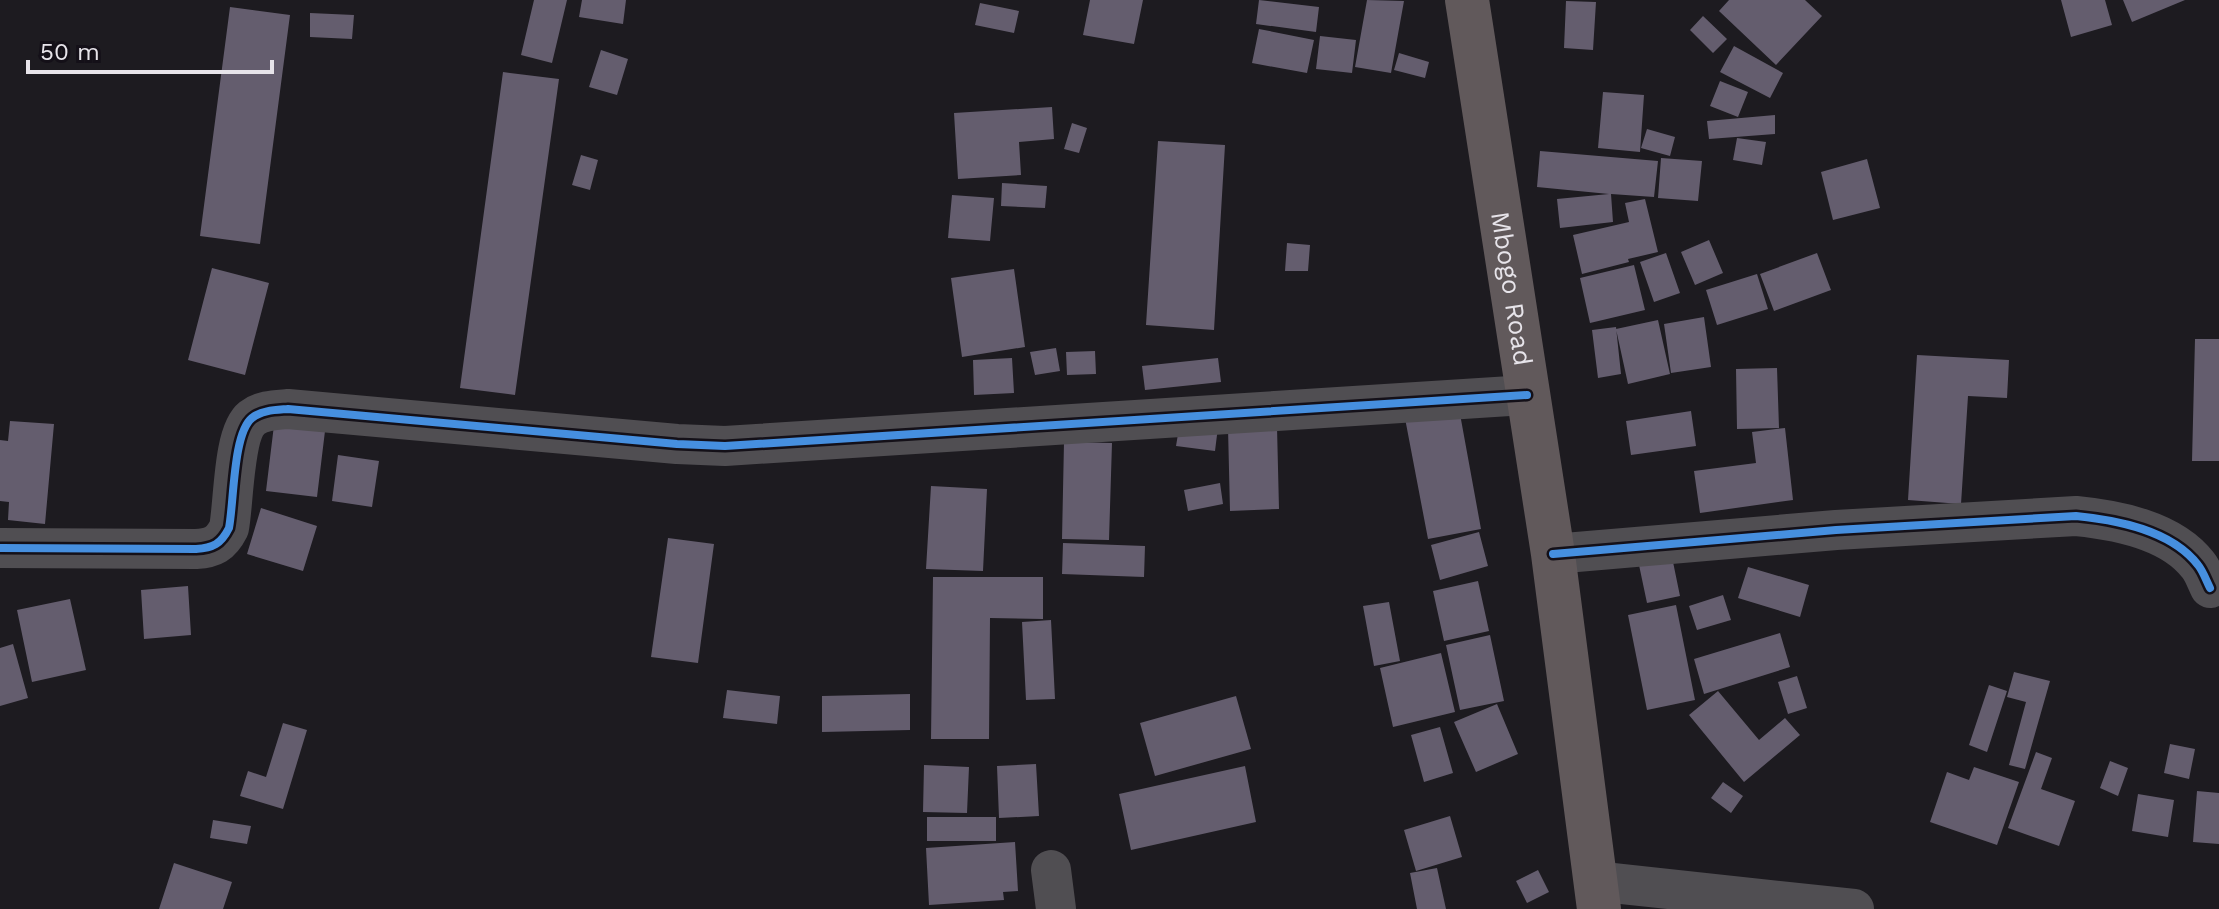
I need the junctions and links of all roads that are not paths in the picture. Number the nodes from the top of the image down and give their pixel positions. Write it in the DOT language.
graph roads {
  1 [pos="1467,0"];
  2 [pos="1527,395"];
  3 [pos="0,548"];
  4 [pos="1553,554"];
  5 [pos="2210,588"];
  6 [pos="1051,870"];
  7 [pos="1597,895"];
  8 [pos="1056,909"];
  9 [pos="1854,909"];
  1 -- 2 [label="main road, Mbogo Road"];
  2 -- 3 [label="street"];
  2 -- 4 [label="main road, Mbogo Road"];
  4 -- 5 [label="street"];
  4 -- 7 [label="main road, Mbogo Road"];
  6 -- 8 [label="street"];
  7 -- 9 [label="street"];
}
